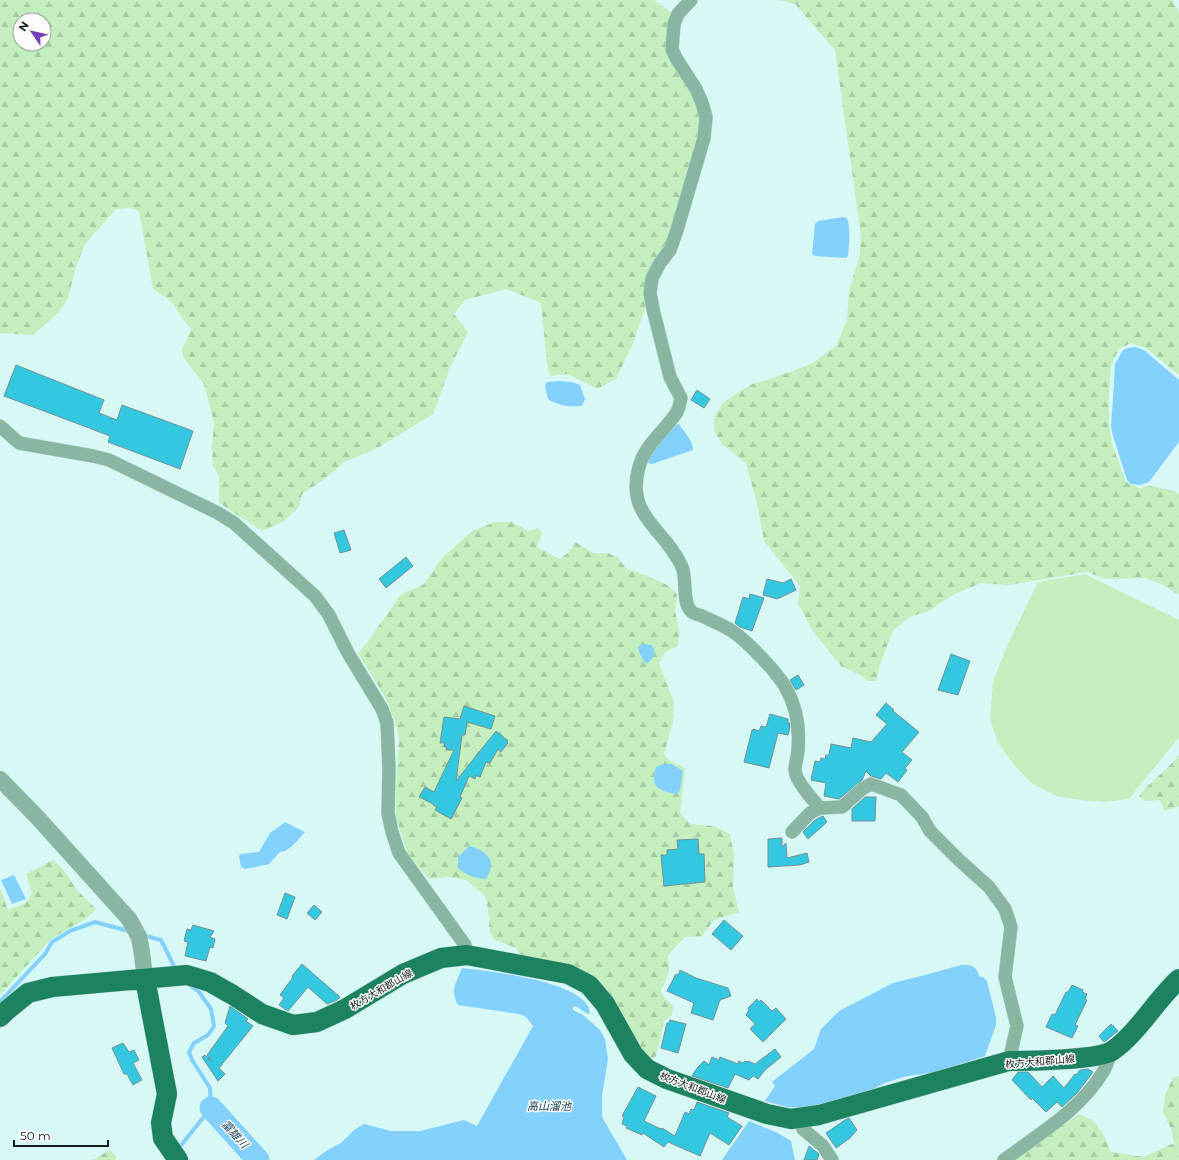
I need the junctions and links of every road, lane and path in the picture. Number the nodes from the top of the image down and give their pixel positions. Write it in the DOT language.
graph roads {
  1 [pos="691,0"];
  2 [pos="0,426"];
  3 [pos="0,779"];
  4 [pos="820,808"];
  5 [pos="792,832"];
  6 [pos="467,955"];
  7 [pos="145,978"];
  8 [pos="1179,979"];
  9 [pos="0,1017"];
  10 [pos="1111,1052"];
  11 [pos="1009,1061"];
  12 [pos="799,1118"];
  13 [pos="178,1160"];
  14 [pos="832,1160"];
  15 [pos="1004,1160"];
  1 -- 4 [label="street"];
  2 -- 6 [label="street"];
  3 -- 7 [label="street"];
  4 -- 5 [label="street"];
  4 -- 11 [label="street"];
  6 -- 7 [label="main road, 枚方大和郡山線"];
  6 -- 12 [label="main road, 枚方大和郡山線"];
  7 -- 9 [label="main road, 枚方大和郡山線"];
  7 -- 13 [label="main road"];
  8 -- 10 [label="main road, 枚方大和郡山線"];
  10 -- 11 [label="main road, 枚方大和郡山線"];
  10 -- 15 [label="street"];
  11 -- 12 [label="main road, 枚方大和郡山線"];
  12 -- 14 [label="street"];
}
